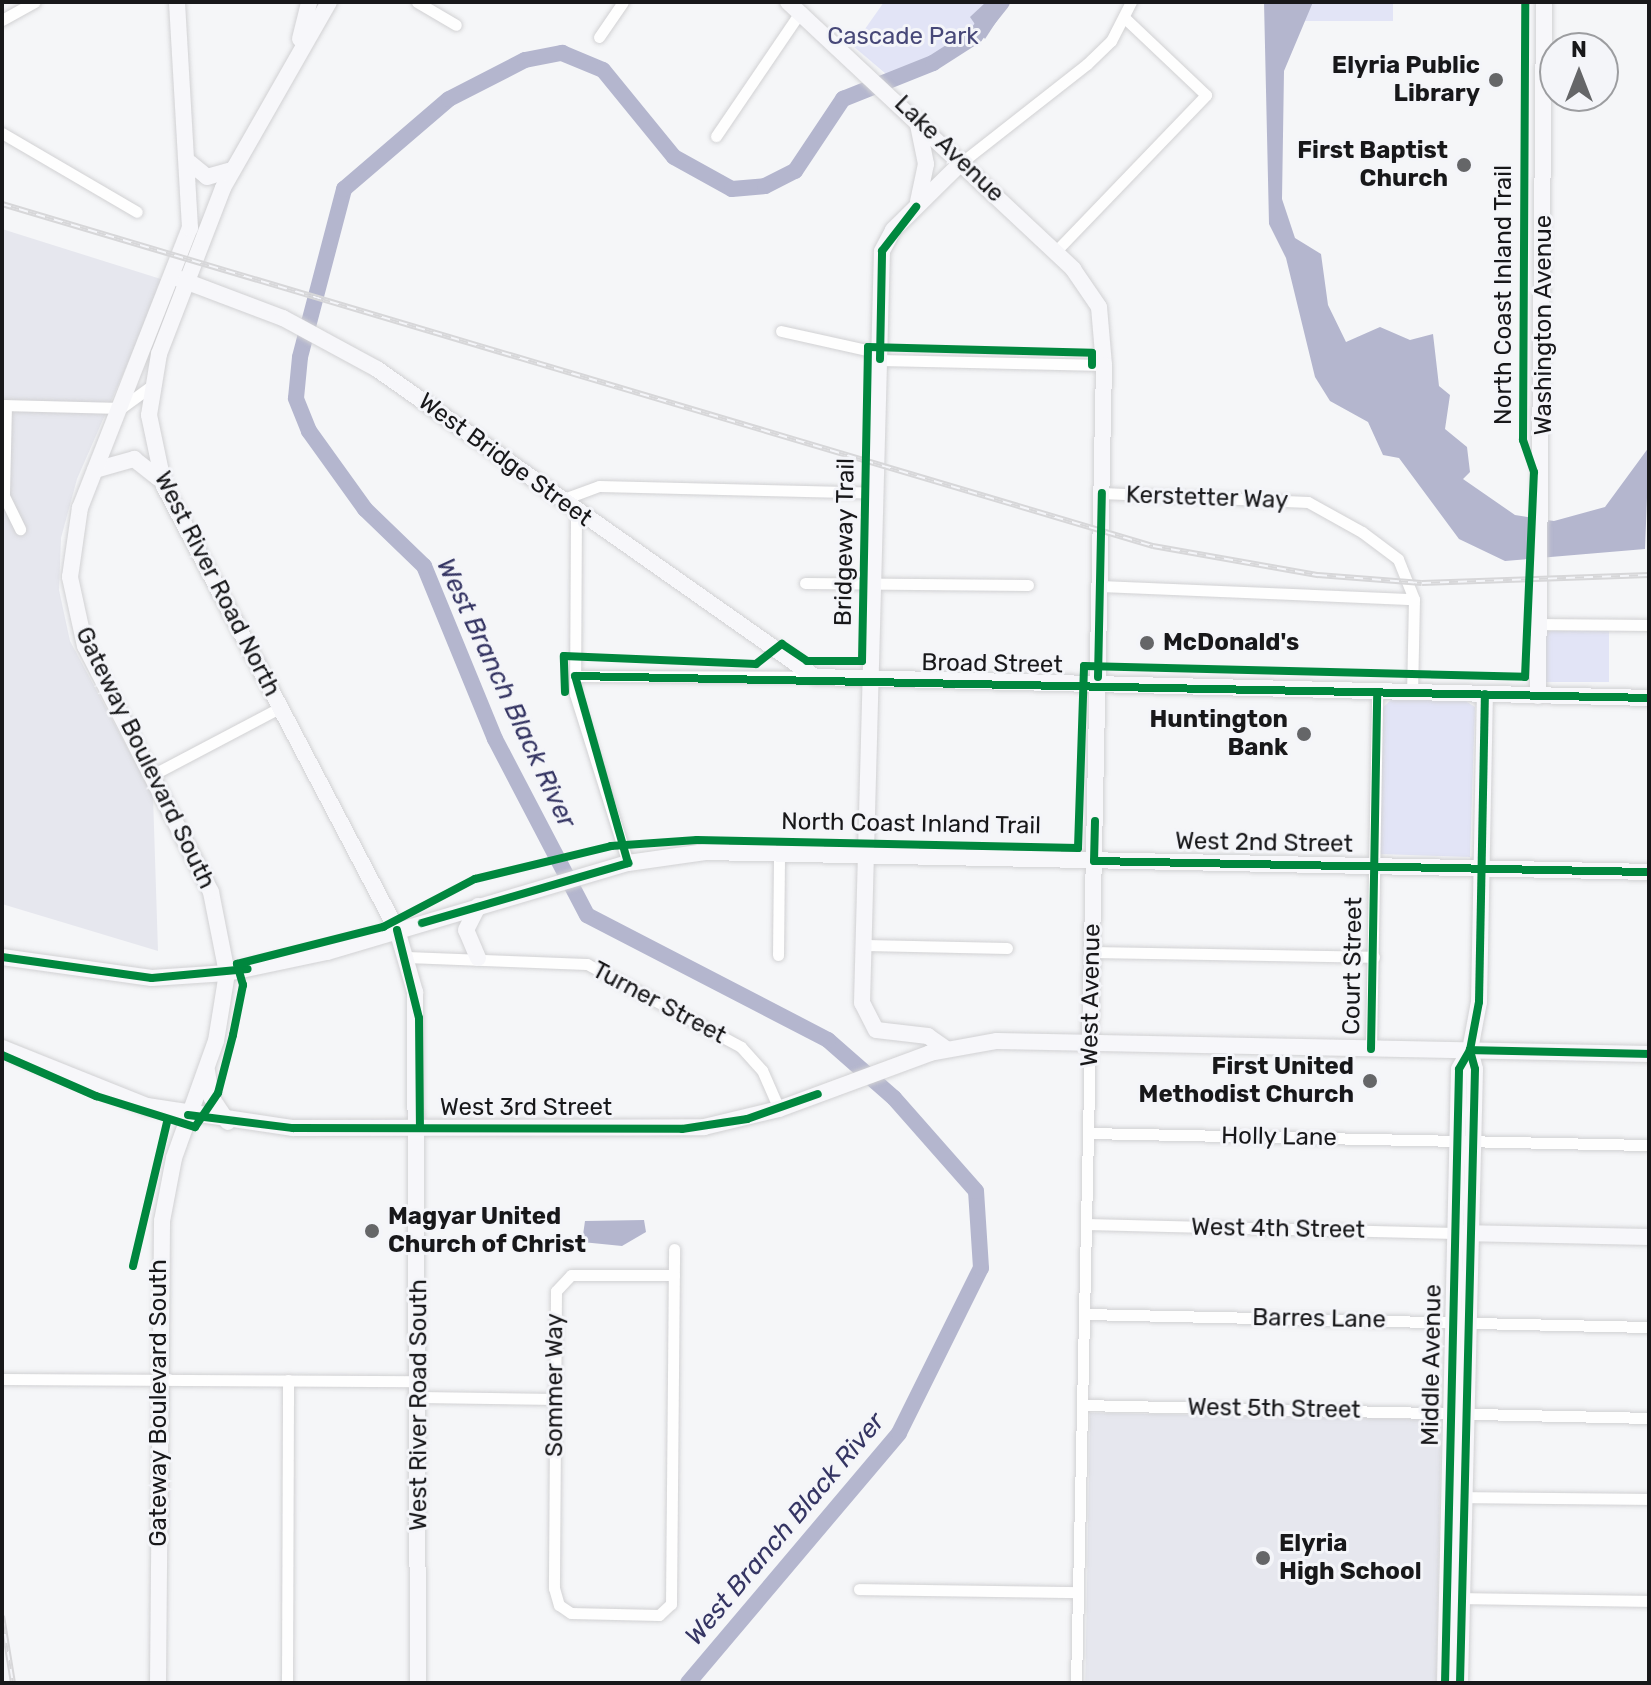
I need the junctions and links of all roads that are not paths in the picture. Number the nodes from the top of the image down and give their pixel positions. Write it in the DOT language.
graph roads {
  1 [pos="34,2"];
  2 [pos="177,2"];
  3 [pos="309,2"];
  4 [pos="329,2"];
  5 [pos="417,2"];
  6 [pos="623,2"];
  7 [pos="1131,2"];
  8 [pos="1544,2"];
  9 [pos="794,6"];
  10 [pos="1125,18"];
  11 [pos="2,20"];
  12 [pos="456,25"];
  13 [pos="599,37"];
  14 [pos="294,59"];
  15 [pos="916,117"];
  16 [pos="2,133"];
  17 [pos="716,136"];
  18 [pos="962,162"];
  19 [pos="190,163"];
  20 [pos="231,170"];
  21 [pos="916,207"];
  22 [pos="137,212"];
  23 [pos="1055,252"];
  24 [pos="180,279"];
  25 [pos="1099,307"];
  26 [pos="781,331"];
  27 [pos="880,356"];
  28 [pos="1104,365"];
  29 [pos="151,386"];
  30 [pos="4,405"];
  31 [pos="121,408"];
  32 [pos="95,470"];
  33 [pos="164,486"];
  34 [pos="877,493"];
  35 [pos="1102,493"];
  36 [pos="561,500"];
  37 [pos="576,511"];
  38 [pos="20,529"];
  39 [pos="805,583"];
  40 [pos="875,583"];
  41 [pos="1028,585"];
  42 [pos="1100,586"];
  43 [pos="1414,599"];
  44 [pos="1539,624"];
  45 [pos="1649,625"];
  46 [pos="575,676"];
  47 [pos="815,677"];
  48 [pos="872,681"];
  49 [pos="1098,686"];
  50 [pos="1377,692"];
  51 [pos="1412,693"];
  52 [pos="1485,694"];
  53 [pos="1538,696"];
  54 [pos="1649,698"];
  55 [pos="279,708"];
  56 [pos="152,775"];
  57 [pos="779,853"];
  58 [pos="867,855"];
  59 [pos="1094,861"];
  60 [pos="628,863"];
  61 [pos="1375,865"];
  62 [pos="1482,867"];
  63 [pos="1649,872"];
  64 [pos="478,906"];
  65 [pos="397,930"];
  66 [pos="865,945"];
  67 [pos="1007,948"];
  68 [pos="1092,952"];
  69 [pos="778,955"];
  70 [pos="2,957"];
  71 [pos="406,957"];
  72 [pos="1374,957"];
  73 [pos="478,958"];
  74 [pos="227,973"];
  75 [pos="1090,1043"];
  76 [pos="2,1048"];
  77 [pos="945,1048"];
  78 [pos="1371,1049"];
  79 [pos="1470,1050"];
  80 [pos="1649,1054"];
  81 [pos="207,1069"];
  82 [pos="779,1109"];
  83 [pos="189,1115"];
  84 [pos="228,1122"];
  85 [pos="420,1128"];
  86 [pos="1088,1133"];
  87 [pos="1464,1141"];
  88 [pos="1649,1145"];
  89 [pos="1086,1224"];
  90 [pos="1462,1233"];
  91 [pos="1649,1237"];
  92 [pos="674,1249"];
  93 [pos="674,1275"];
  94 [pos="1084,1314"];
  95 [pos="1460,1323"];
  96 [pos="1649,1327"];
  97 [pos="2,1379"];
  98 [pos="159,1379"];
  99 [pos="288,1380"];
  100 [pos="419,1389"];
  101 [pos="555,1399"];
  102 [pos="1082,1405"];
  103 [pos="1458,1413"];
  104 [pos="1649,1418"];
  105 [pos="1456,1497"];
  106 [pos="1649,1499"];
  107 [pos="859,1589"];
  108 [pos="1078,1592"];
  109 [pos="1461,1598"];
  110 [pos="1649,1601"];
  111 [pos="158,1683"];
  112 [pos="287,1683"];
  113 [pos="418,1683"];
  114 [pos="1076,1683"];
  115 [pos="1445,1683"];
  116 [pos="1460,1683"];
  1 -- 11 [label="street"];
  2 -- 19 [label="main road"];
  3 -- 14 [label="main road"];
  4 -- 14 [label="main road, West River Road North"];
  5 -- 12 [label="street"];
  6 -- 13 [label="street"];
  7 -- 10 [label="street"];
  8 -- 44 [label="main road, Washington Avenue"];
  9 -- 15 [label="main road, Lake Avenue"];
  9 -- 17 [label="street"];
  10 -- 18 [label="street"];
  10 -- 23 [label="street"];
  14 -- 20 [label="main road, West River Road North"];
  15 -- 18 [label="main road, Lake Avenue"];
  15 -- 21 [label="main road"];
  16 -- 22 [label="street"];
  18 -- 21 [label="main road"];
  18 -- 23 [label="main road, Lake Avenue"];
  19 -- 20 [label="main road"];
  19 -- 24 [label="main road"];
  20 -- 24 [label="main road, West River Road North"];
  21 -- 27 [label="main road"];
  23 -- 25 [label="main road, Lake Avenue"];
  24 -- 29 [label="main road, West River Road North"];
  24 -- 31 [label="main road, Gateway Boulevard South"];
  24 -- 36 [label="main road, West Bridge Street"];
  25 -- 28 [label="main road, West Avenue"];
  26 -- 27 [label="street"];
  27 -- 28 [label="street"];
  27 -- 34 [label="main road"];
  28 -- 35 [label="main road, West Avenue"];
  29 -- 31 [label="street"];
  29 -- 33 [label="main road, West River Road North"];
  30 -- 31 [label="street"];
  30 -- 38 [label="street"];
  31 -- 32 [label="main road, Gateway Boulevard South"];
  32 -- 33 [label="main road"];
  32 -- 56 [label="main road, Gateway Boulevard South"];
  33 -- 55 [label="main road, West River Road North"];
  34 -- 36 [label="street"];
  34 -- 40 [label="main road"];
  35 -- 42 [label="main road, West Avenue"];
  35 -- 43 [label="street, Kerstetter Way"];
  36 -- 37 [label="main road, West Bridge Street"];
  37 -- 46 [label="street"];
  37 -- 47 [label="main road, West Bridge Street"];
  39 -- 40 [label="street"];
  40 -- 41 [label="street"];
  40 -- 48 [label="main road"];
  42 -- 43 [label="street"];
  42 -- 49 [label="main road, West Avenue"];
  43 -- 51 [label="street, Kerstetter Way"];
  44 -- 45 [label="street"];
  44 -- 53 [label="main road, Washington Avenue"];
  46 -- 47 [label="street, Broad Street"];
  46 -- 60 [label="street"];
  47 -- 48 [label="main road, Broad Street"];
  48 -- 49 [label="main road, Broad Street"];
  48 -- 58 [label="main road"];
  49 -- 50 [label="main road, Broad Street"];
  49 -- 59 [label="main road, West Avenue"];
  50 -- 51 [label="main road, Broad Street"];
  50 -- 61 [label="street, Court Street"];
  51 -- 52 [label="main road, Broad Street"];
  52 -- 53 [label="main road, Broad Street"];
  52 -- 62 [label="main road, Middle Avenue"];
  53 -- 54 [label="main road, Broad Street"];
  55 -- 56 [label="street"];
  55 -- 65 [label="main road, West River Road North"];
  56 -- 74 [label="main road, Gateway Boulevard South"];
  57 -- 58 [label="main road, West 2nd Street"];
  57 -- 60 [label="main road, West 2nd Street"];
  57 -- 69 [label="street"];
  58 -- 59 [label="main road, West 2nd Street"];
  58 -- 66 [label="main road"];
  59 -- 61 [label="main road, West 2nd Street"];
  59 -- 68 [label="main road, West Avenue"];
  60 -- 64 [label="main road, West 2nd Street"];
  61 -- 62 [label="main road, West 2nd Street"];
  61 -- 72 [label="street, Court Street"];
  62 -- 63 [label="main road, West 2nd Street"];
  62 -- 79 [label="main road, Middle Avenue"];
  64 -- 65 [label="main road, West 2nd Street"];
  64 -- 73 [label="main road"];
  65 -- 71 [label="main road, West River Road North"];
  65 -- 74 [label="main road, West 2nd Street"];
  66 -- 67 [label="street"];
  66 -- 77 [label="main road"];
  68 -- 72 [label="street"];
  68 -- 75 [label="main road, West Avenue"];
  70 -- 74 [label="main road, West 2nd Street"];
  71 -- 73 [label="street, Turner Street"];
  71 -- 85 [label="main road, West River Road North"];
  72 -- 78 [label="street, Court Street"];
  73 -- 82 [label="street, Turner Street"];
  74 -- 81 [label="main road, Gateway Boulevard South"];
  75 -- 77 [label="main road, West 3rd Street"];
  75 -- 78 [label="main road, West 3rd Street"];
  75 -- 86 [label="street, West Avenue"];
  76 -- 83 [label="main road, West 3rd Street"];
  77 -- 82 [label="main road, West 3rd Street"];
  78 -- 79 [label="main road, West 3rd Street"];
  79 -- 80 [label="main road, West 3rd Street"];
  79 -- 87 [label="main road, Middle Avenue"];
  81 -- 83 [label="main road, Gateway Boulevard South"];
  81 -- 84 [label="main road"];
  82 -- 85 [label="main road, West 3rd Street"];
  83 -- 84 [label="main road, West 3rd Street"];
  83 -- 98 [label="main road, Gateway Boulevard South"];
  84 -- 85 [label="main road, West 3rd Street"];
  85 -- 100 [label="main road, West River Road South"];
  86 -- 87 [label="street, Holly Lane"];
  86 -- 89 [label="street, West Avenue"];
  87 -- 88 [label="street, Holly Lane"];
  87 -- 90 [label="main road, Middle Avenue"];
  89 -- 90 [label="street, West 4th Street"];
  89 -- 94 [label="street, West Avenue"];
  90 -- 91 [label="main road"];
  90 -- 95 [label="main road, Middle Avenue"];
  92 -- 93 [label="street"];
  93 -- 101 [label="street, Sommer Way"];
  93 -- 101 [label="street, Sommer Way"];
  94 -- 95 [label="street, Barres Lane"];
  94 -- 102 [label="street, West Avenue"];
  95 -- 96 [label="street, Barres Lane"];
  95 -- 103 [label="main road, Middle Avenue"];
  97 -- 98 [label="street"];
  98 -- 99 [label="street"];
  98 -- 111 [label="main road, Gateway Boulevard South"];
  99 -- 100 [label="street"];
  99 -- 112 [label="street"];
  100 -- 101 [label="street"];
  100 -- 113 [label="main road, West River Road South"];
  102 -- 103 [label="street, West 5th Street"];
  102 -- 108 [label="street, West Avenue"];
  103 -- 104 [label="street, West 5th Street"];
  103 -- 105 [label="main road, Middle Avenue"];
  105 -- 106 [label="street"];
  105 -- 109 [label="main road, Middle Avenue"];
  105 -- 115 [label="main road, Middle Avenue"];
  107 -- 108 [label="street"];
  108 -- 114 [label="street, West Avenue"];
  109 -- 110 [label="street"];
  109 -- 116 [label="main road, Middle Avenue"];
}
